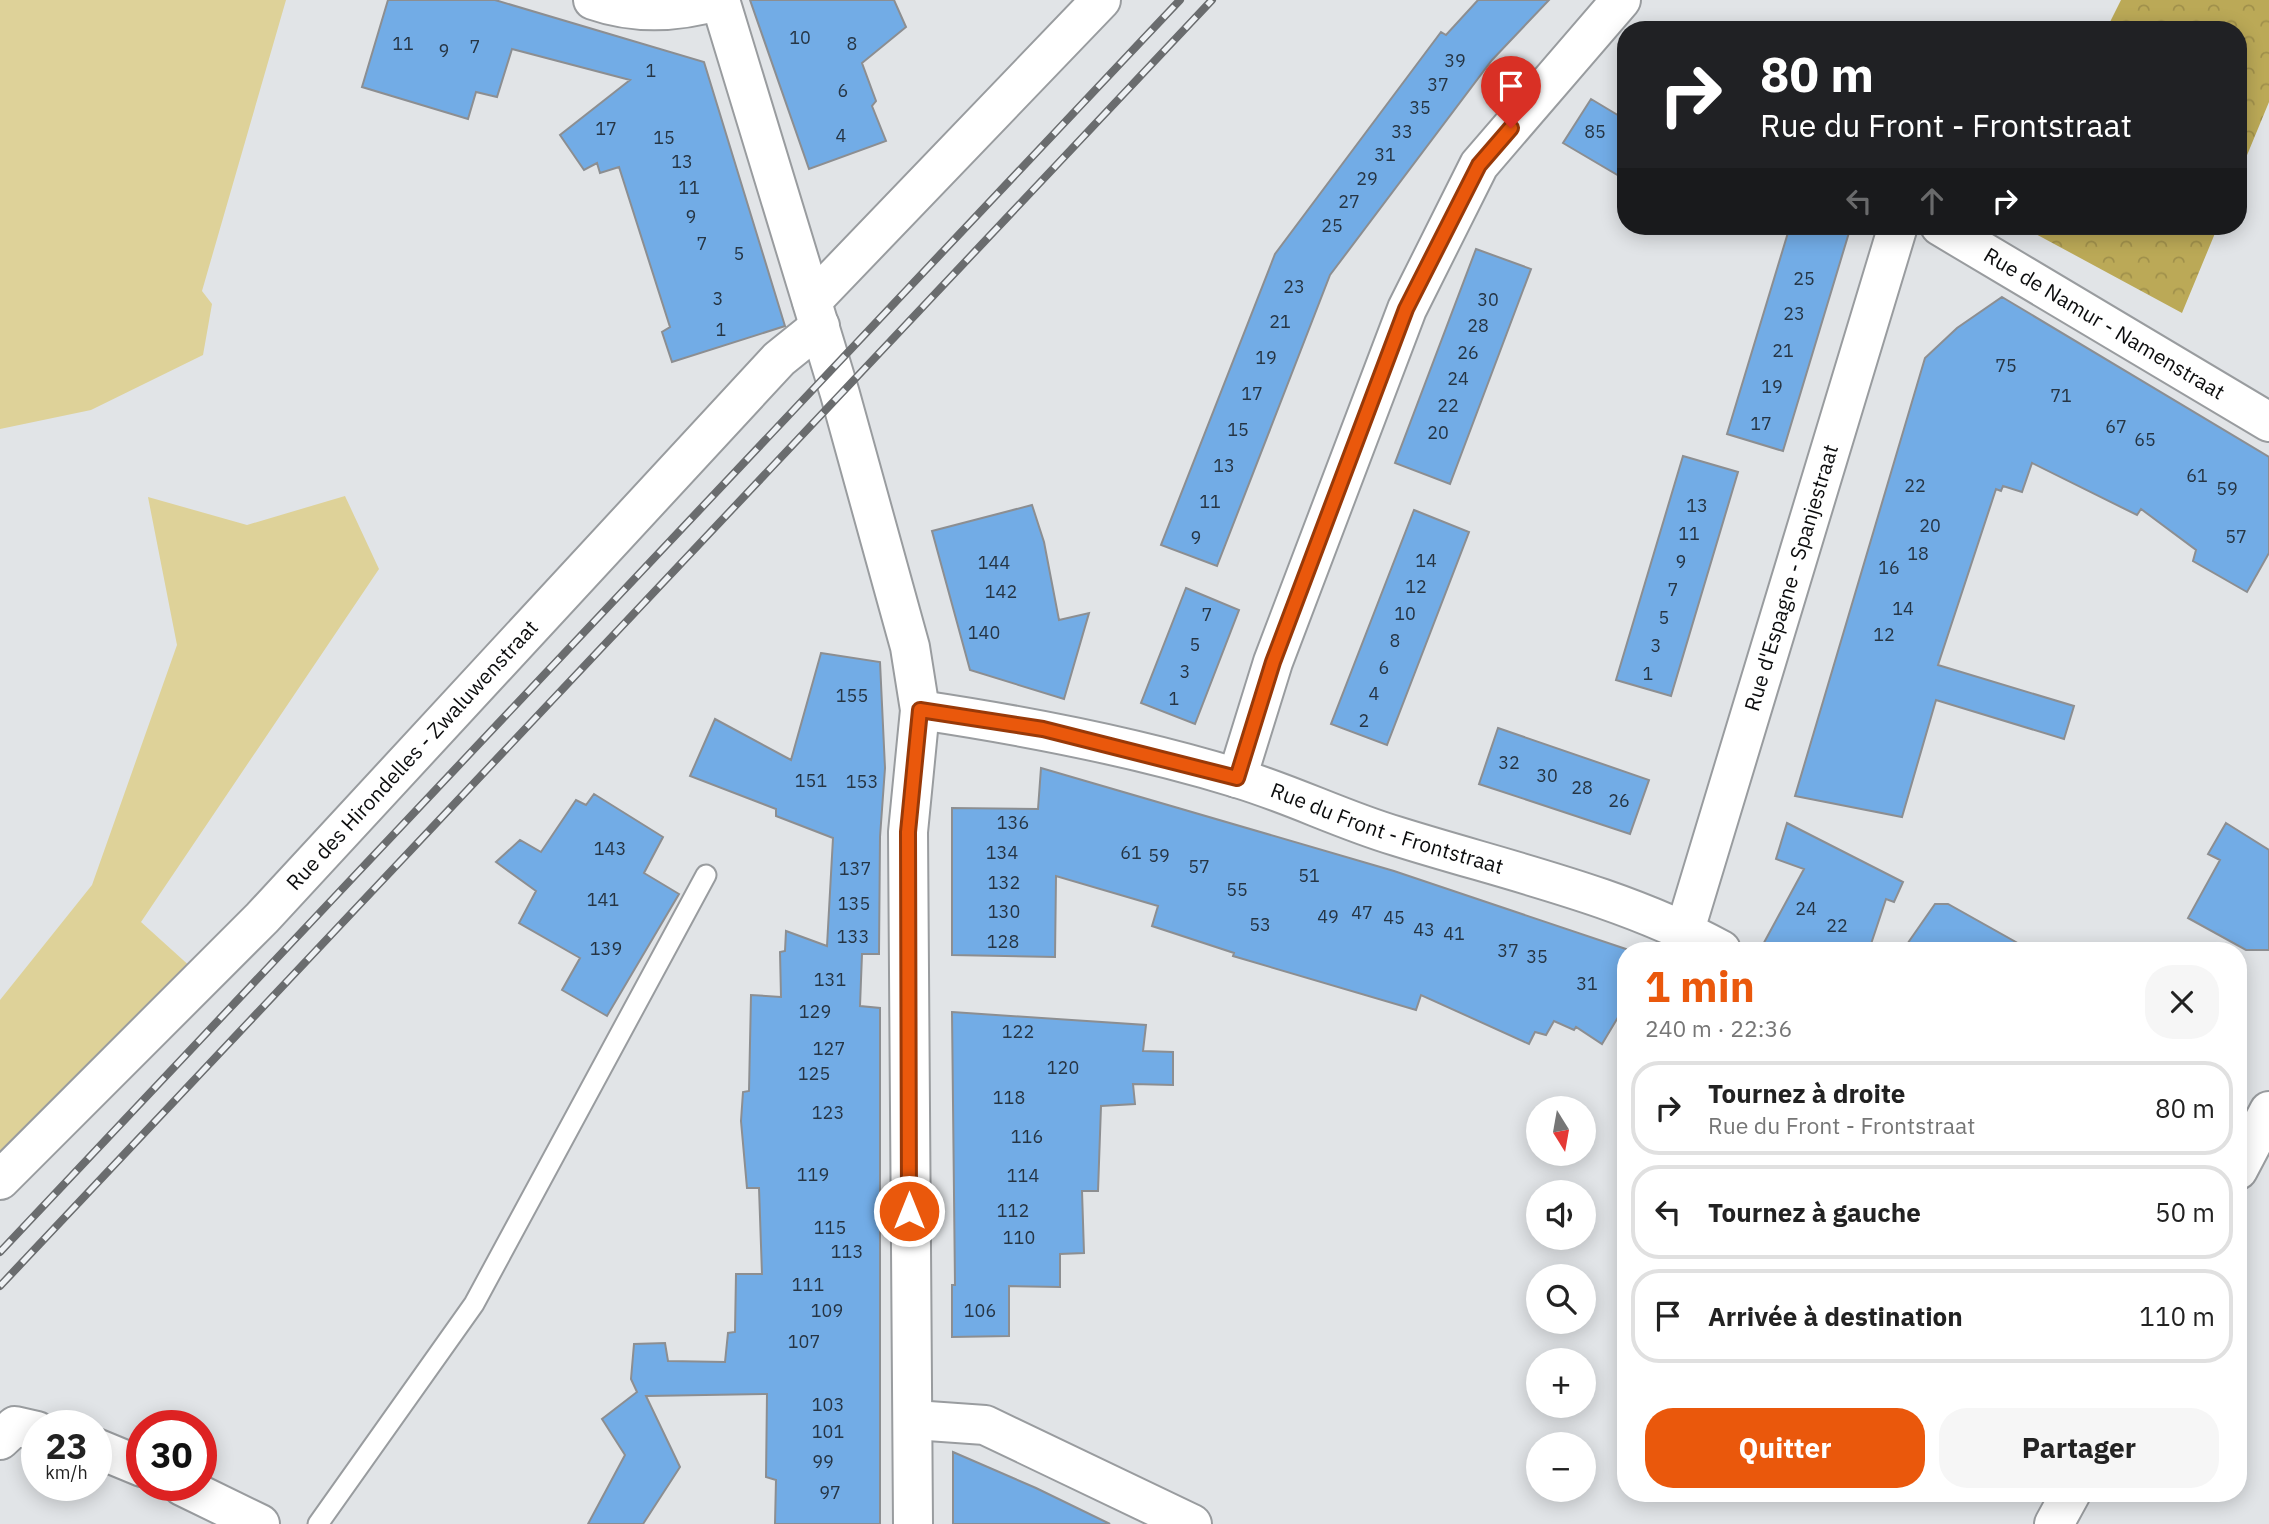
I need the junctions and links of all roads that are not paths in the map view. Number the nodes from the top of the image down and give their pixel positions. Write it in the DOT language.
graph roads {
  1 [pos="593,0"];
  2 [pos="720,0"];
  3 [pos="1101,0"];
  4 [pos="1620,15"];
  5 [pos="1895,235"];
  6 [pos="1955,235"];
  7 [pos="816,314"];
  8 [pos="2269,422"];
  9 [pos="920,710"];
  10 [pos="1237,778"];
  11 [pos="706,875"];
  12 [pos="1685,930"];
  13 [pos="1707,942"];
  14 [pos="2269,1111"];
  15 [pos="2247,1153"];
  16 [pos="0,1180"];
  17 [pos="914,1420"];
  18 [pos="212,1501"];
  19 [pos="2066,1502"];
  20 [pos="260,1524"];
  21 [pos="318,1524"];
  22 [pos="913,1524"];
  23 [pos="1192,1524"];
  24 [pos="2054,1524"];
  1 -- 2 [label="street"];
  2 -- 7 [label="street"];
  3 -- 7 [label="street, Rue des Hirondelles - Zwaluwenstraat"];
  4 -- 10 [label="street"];
  5 -- 12 [label="street, Rue d'Espagne - Spanjestraat"];
  6 -- 8 [label="street, Rue de Namur - Namenstraat"];
  7 -- 9 [label="street"];
  7 -- 16 [label="street, Rue des Hirondelles - Zwaluwenstraat"];
  9 -- 10 [label="street, Rue du Front - Frontstraat"];
  9 -- 17 [label="street"];
  10 -- 12 [label="street, Rue du Front - Frontstraat"];
  11 -- 21 [label="lane"];
  12 -- 13 [label="street, Rue du Front - Frontstraat"];
  14 -- 15 [label="street"];
  17 -- 22 [label="street"];
  17 -- 23 [label="street"];
  18 -- 20 [label="street"];
  19 -- 24 [label="street"];
}
